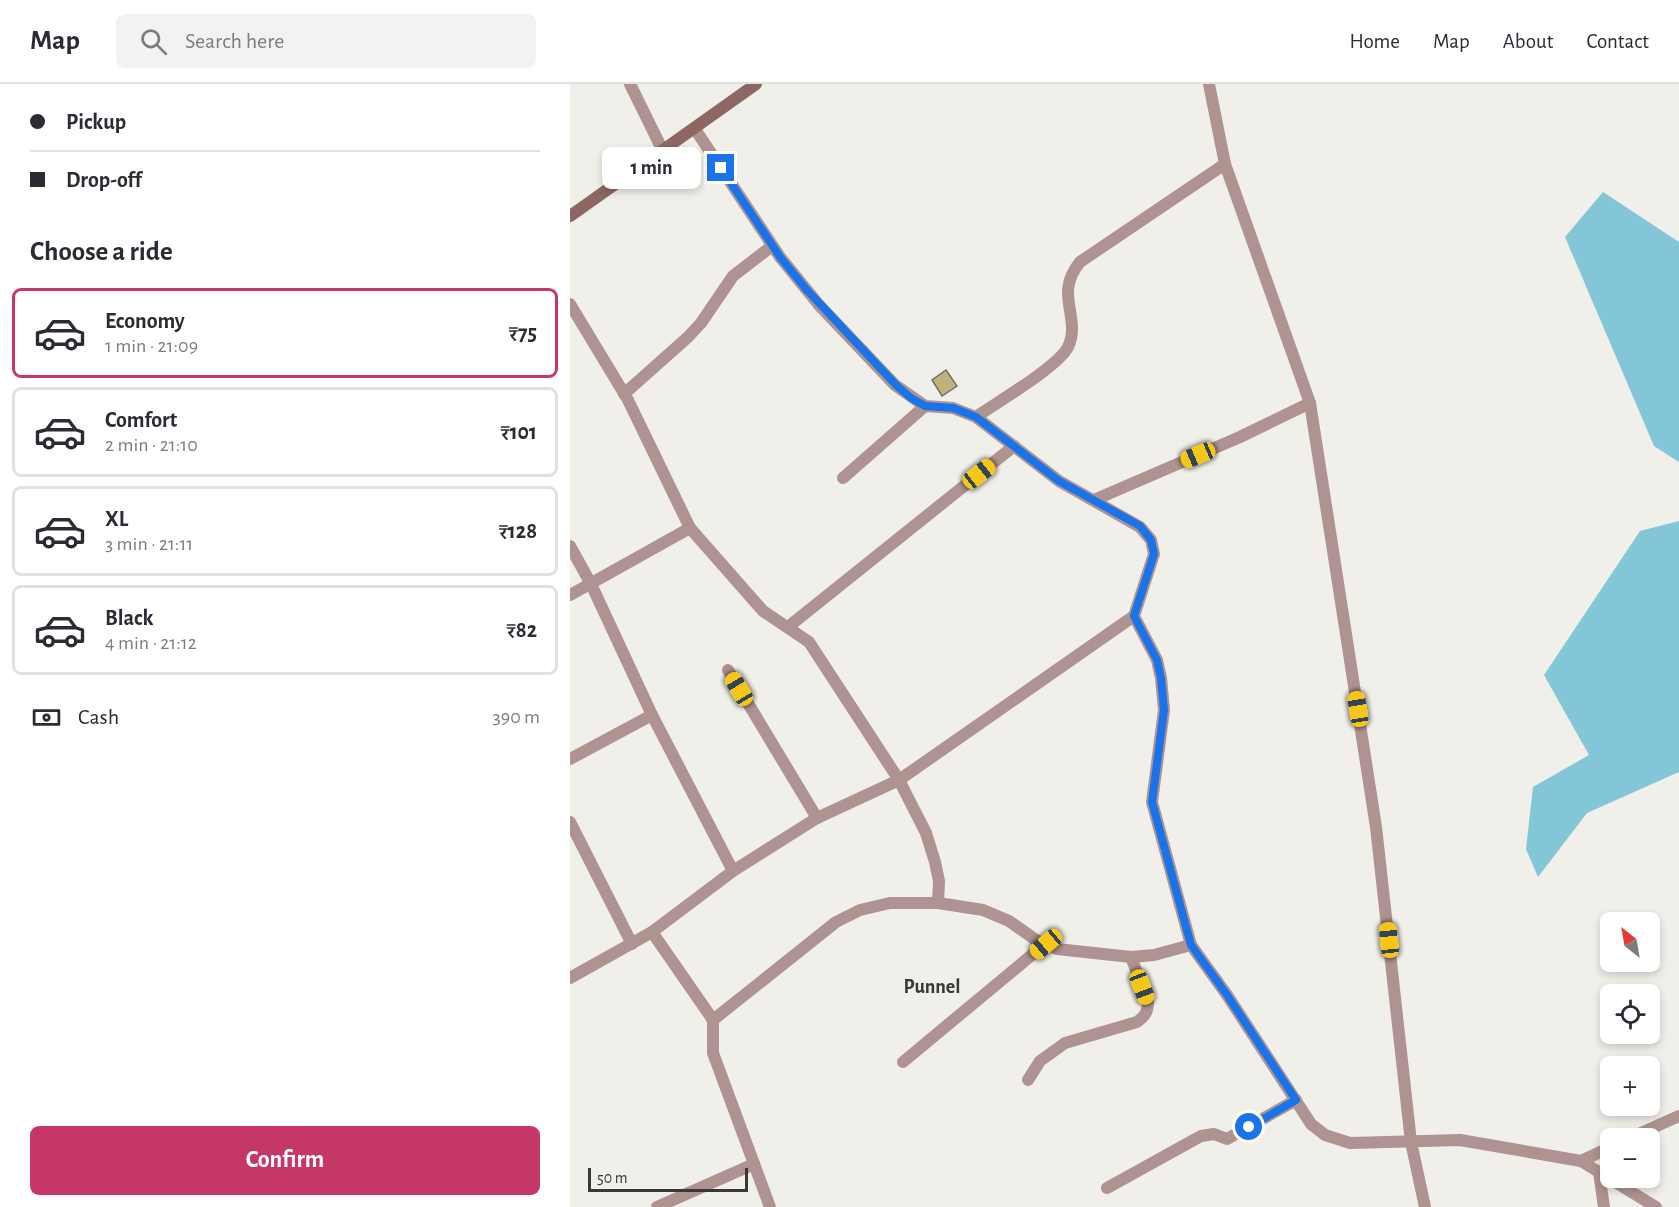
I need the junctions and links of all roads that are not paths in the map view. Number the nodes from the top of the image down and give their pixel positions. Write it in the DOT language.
graph roads {
  1 [pos="630,84"];
  2 [pos="756,84"];
  3 [pos="1209,84"];
  4 [pos="695,129"];
  5 [pos="663,151"];
  6 [pos="1225,164"];
  7 [pos="570,216"];
  8 [pos="772,246"];
  9 [pos="570,304"];
  10 [pos="624,394"];
  11 [pos="1310,403"];
  12 [pos="925,406"];
  13 [pos="976,417"];
  14 [pos="1014,446"];
  15 [pos="843,478"];
  16 [pos="1094,500"];
  17 [pos="690,528"];
  18 [pos="570,546"];
  19 [pos="591,584"];
  20 [pos="570,595"];
  21 [pos="1134,616"];
  22 [pos="788,627"];
  23 [pos="728,670"];
  24 [pos="652,715"];
  25 [pos="570,759"];
  26 [pos="899,780"];
  27 [pos="818,818"];
  28 [pos="570,822"];
  29 [pos="733,871"];
  30 [pos="938,903"];
  31 [pos="652,932"];
  32 [pos="632,944"];
  33 [pos="1046,944"];
  34 [pos="1191,945"];
  35 [pos="1131,957"];
  36 [pos="570,978"];
  37 [pos="713,1020"];
  38 [pos="903,1062"];
  39 [pos="1028,1080"];
  40 [pos="1296,1100"];
  41 [pos="1679,1116"];
  42 [pos="1652,1128"];
  43 [pos="1411,1142"];
  44 [pos="1600,1152"];
  45 [pos="1581,1161"];
  46 [pos="754,1164"];
  47 [pos="1599,1172"];
  48 [pos="1107,1188"];
  49 [pos="657,1207"];
  50 [pos="770,1207"];
  51 [pos="1425,1207"];
  52 [pos="1604,1207"];
  53 [pos="1656,1207"];
  1 -- 5 [label="street"];
  2 -- 4 [label="street"];
  3 -- 6 [label="street"];
  4 -- 5 [label="street"];
  4 -- 8 [label="street"];
  5 -- 7 [label="street"];
  6 -- 11 [label="street"];
  6 -- 13 [label="street"];
  8 -- 10 [label="street"];
  8 -- 12 [label="street"];
  9 -- 10 [label="street"];
  10 -- 17 [label="street"];
  11 -- 16 [label="street"];
  11 -- 43 [label="street"];
  12 -- 13 [label="street"];
  12 -- 15 [label="street"];
  13 -- 14 [label="street"];
  14 -- 16 [label="street"];
  14 -- 22 [label="street"];
  16 -- 21 [label="street"];
  17 -- 19 [label="street"];
  17 -- 22 [label="street"];
  18 -- 19 [label="street"];
  19 -- 20 [label="street"];
  19 -- 24 [label="street"];
  21 -- 26 [label="street"];
  21 -- 34 [label="street"];
  22 -- 26 [label="street"];
  23 -- 27 [label="street"];
  24 -- 25 [label="street"];
  24 -- 29 [label="street"];
  26 -- 27 [label="street"];
  26 -- 30 [label="street"];
  27 -- 29 [label="street"];
  28 -- 32 [label="street"];
  29 -- 31 [label="street"];
  30 -- 33 [label="street"];
  30 -- 37 [label="street"];
  31 -- 32 [label="street"];
  31 -- 37 [label="street"];
  32 -- 36 [label="street"];
  33 -- 35 [label="street"];
  33 -- 38 [label="street"];
  34 -- 35 [label="street"];
  34 -- 40 [label="street"];
  35 -- 39 [label="street"];
  37 -- 46 [label="street"];
  40 -- 43 [label="street"];
  40 -- 48 [label="street"];
  41 -- 42 [label="street"];
  43 -- 45 [label="street"];
  43 -- 51 [label="street"];
  44 -- 45 [label="street"];
  45 -- 47 [label="street"];
  46 -- 49 [label="street"];
  46 -- 50 [label="street"];
  47 -- 52 [label="street"];
  47 -- 53 [label="street"];
}
